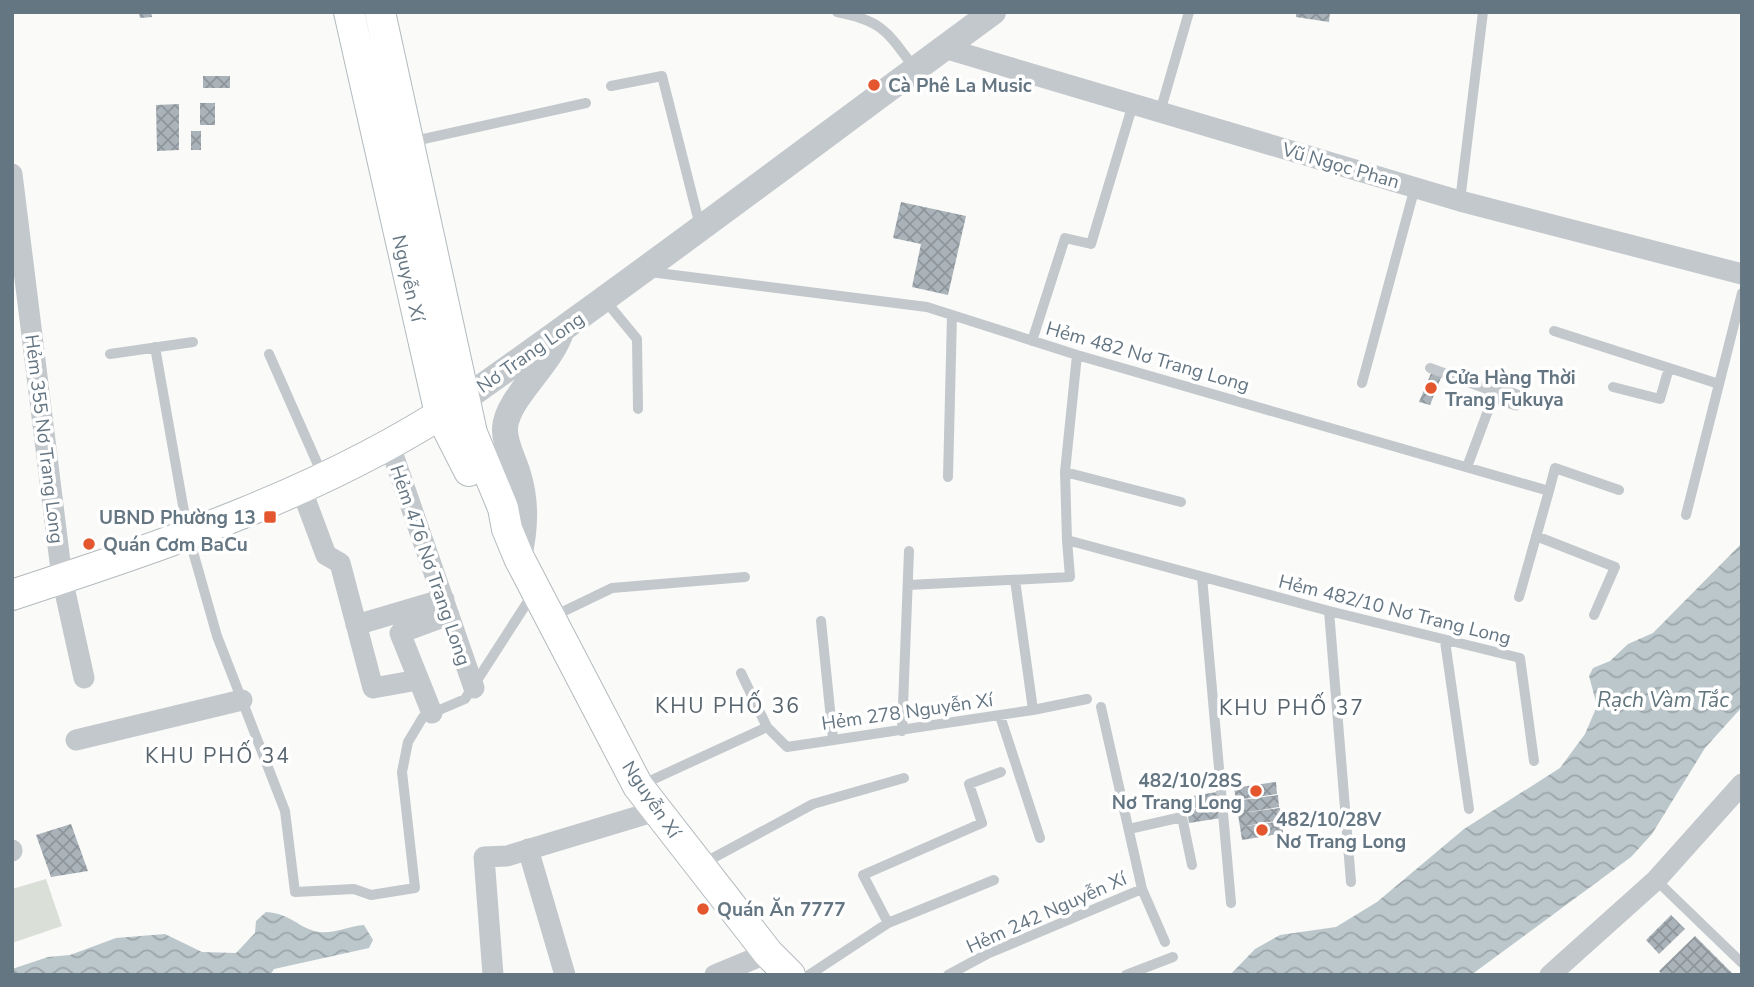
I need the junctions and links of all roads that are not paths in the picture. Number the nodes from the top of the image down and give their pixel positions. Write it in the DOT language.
graph roads {
  1 [pos="349,12"];
  2 [pos="380,12"];
  3 [pos="837,12"];
  4 [pos="993,12"];
  5 [pos="1189,12"];
  6 [pos="1483,12"];
  7 [pos="868,15"];
  8 [pos="944,48"];
  9 [pos="915,69"];
  10 [pos="611,86"];
  11 [pos="586,103"];
  12 [pos="1133,104"];
  13 [pos="1160,112"];
  14 [pos="410,142"];
  15 [pos="12,174"];
  16 [pos="1415,187"];
  17 [pos="1461,201"];
  18 [pos="700,226"];
  19 [pos="641,271"];
  20 [pos="1742,274"];
  21 [pos="1742,293"];
  22 [pos="604,299"];
  23 [pos="951,314"];
  24 [pos="562,330"];
  25 [pos="1554,331"];
  26 [pos="1032,341"];
  27 [pos="193,342"];
  28 [pos="155,347"];
  29 [pos="110,354"];
  30 [pos="269,354"];
  31 [pos="1077,355"];
  32 [pos="1430,368"];
  33 [pos="1669,368"];
  34 [pos="1362,383"];
  35 [pos="1719,384"];
  36 [pos="1613,387"];
  37 [pos="1494,392"];
  38 [pos="466,398"];
  39 [pos="1516,400"];
  40 [pos="638,409"];
  41 [pos="440,414"];
  42 [pos="388,443"];
  43 [pos="1468,467"];
  44 [pos="1065,472"];
  45 [pos="948,477"];
  46 [pos="312,482"];
  47 [pos="1619,490"];
  48 [pos="1549,491"];
  49 [pos="1181,502"];
  50 [pos="1686,515"];
  51 [pos="507,528"];
  52 [pos="188,534"];
  53 [pos="1536,536"];
  54 [pos="1067,540"];
  55 [pos="909,551"];
  56 [pos="519,558"];
  57 [pos="744,577"];
  58 [pos="1202,577"];
  59 [pos="62,578"];
  60 [pos="1015,580"];
  61 [pos="908,585"];
  62 [pos="535,591"];
  63 [pos="12,595"];
  64 [pos="1519,597"];
  65 [pos="446,607"];
  66 [pos="1329,611"];
  67 [pos="1594,615"];
  68 [pos="549,618"];
  69 [pos="821,621"];
  70 [pos="356,625"];
  71 [pos="1445,641"];
  72 [pos="741,673"];
  73 [pos="84,678"];
  74 [pos="418,680"];
  75 [pos="474,688"];
  76 [pos="1087,699"];
  77 [pos="242,700"];
  78 [pos="1101,707"];
  79 [pos="1033,710"];
  80 [pos="432,713"];
  81 [pos="1000,716"];
  82 [pos="767,727"];
  83 [pos="902,731"];
  84 [pos="833,739"];
  85 [pos="76,740"];
  86 [pos="1534,761"];
  87 [pos="1001,772"];
  88 [pos="904,778"];
  89 [pos="1742,784"];
  90 [pos="638,786"];
  91 [pos="1469,809"];
  92 [pos="656,811"];
  93 [pos="1129,829"];
  94 [pos="1040,838"];
  95 [pos="528,849"];
  96 [pos="1192,865"];
  97 [pos="700,866"];
  98 [pos="993,880"];
  99 [pos="1656,880"];
  100 [pos="1351,882"];
  101 [pos="1142,889"];
  102 [pos="1231,903"];
  103 [pos="888,923"];
  104 [pos="1165,943"];
  105 [pos="768,953"];
  106 [pos="1172,957"];
  107 [pos="1742,963"];
  108 [pos="493,975"];
  109 [pos="565,975"];
  110 [pos="715,975"];
  111 [pos="790,975"];
  112 [pos="809,975"];
  113 [pos="948,975"];
  114 [pos="1126,975"];
  115 [pos="1550,975"];
  1 -- 41 [label="main road, Nguyễn Xí"];
  2 -- 14 [label="main road, Nguyễn Xí"];
  3 -- 7 [label="lane"];
  4 -- 8 [label="street, Nơ Trang Long"];
  5 -- 13 [label="lane"];
  6 -- 17 [label="lane"];
  7 -- 9 [label="lane"];
  8 -- 9 [label="street, Nơ Trang Long"];
  8 -- 12 [label="street, Vũ Ngọc Phan"];
  9 -- 18 [label="street, Nơ Trang Long"];
  10 -- 18 [label="lane"];
  11 -- 14 [label="lane"];
  12 -- 13 [label="street, Vũ Ngọc Phan"];
  12 -- 26 [label="lane"];
  13 -- 16 [label="street, Vũ Ngọc Phan"];
  14 -- 38 [label="main road, Nguyễn Xí"];
  15 -- 59 [label="street, Hẻm 355 Nơ Trang Long"];
  16 -- 17 [label="street, Vũ Ngọc Phan"];
  16 -- 34 [label="lane"];
  17 -- 20 [label="street, Vũ Ngọc Phan"];
  18 -- 19 [label="street, Nơ Trang Long"];
  19 -- 22 [label="street, Nơ Trang Long"];
  19 -- 23 [label="lane, Hẻm 482 Nơ Trang Long"];
  21 -- 35 [label="lane"];
  22 -- 24 [label="street, Nơ Trang Long"];
  22 -- 40 [label="lane"];
  23 -- 26 [label="lane, Hẻm 482 Nơ Trang Long"];
  23 -- 45 [label="lane"];
  24 -- 38 [label="street, Nơ Trang Long"];
  24 -- 56 [label="street"];
  25 -- 33 [label="lane"];
  26 -- 31 [label="lane, Hẻm 482 Nơ Trang Long"];
  27 -- 28 [label="lane"];
  28 -- 29 [label="lane"];
  28 -- 52 [label="lane"];
  30 -- 46 [label="lane"];
  31 -- 43 [label="lane, Hẻm 482 Nơ Trang Long"];
  31 -- 44 [label="lane"];
  32 -- 37 [label="lane"];
  33 -- 35 [label="lane"];
  33 -- 36 [label="lane"];
  35 -- 50 [label="lane"];
  37 -- 39 [label="street"];
  37 -- 43 [label="lane"];
  38 -- 41 [label="main road, Nơ Trang Long"];
  38 -- 51 [label="main road, Nguyễn Xí"];
  41 -- 42 [label="main road, Nơ Trang Long"];
  41 -- 51 [label="main road, Nguyễn Xí"];
  42 -- 46 [label="main road, Nơ Trang Long"];
  42 -- 65 [label="street, Hẻm 476 Nơ Trang Long"];
  43 -- 48 [label="lane, Hẻm 482 Nơ Trang Long"];
  44 -- 49 [label="lane"];
  44 -- 54 [label="lane"];
  46 -- 52 [label="main road, Nơ Trang Long"];
  46 -- 70 [label="street"];
  47 -- 48 [label="lane"];
  48 -- 53 [label="lane"];
  51 -- 56 [label="main road, Nguyễn Xí"];
  52 -- 59 [label="main road, Nơ Trang Long"];
  52 -- 77 [label="lane"];
  53 -- 64 [label="lane"];
  53 -- 67 [label="lane"];
  54 -- 58 [label="lane, Hẻm 482/10 Nơ Trang Long"];
  54 -- 60 [label="lane"];
  55 -- 61 [label="lane"];
  56 -- 62 [label="main road, Nguyễn Xí"];
  57 -- 68 [label="lane"];
  58 -- 66 [label="lane, Hẻm 482/10 Nơ Trang Long"];
  58 -- 102 [label="lane"];
  59 -- 63 [label="main road, Nơ Trang Long"];
  59 -- 73 [label="street, Hẻm 355 Nơ Trang Long"];
  60 -- 61 [label="lane"];
  60 -- 79 [label="lane"];
  61 -- 83 [label="lane"];
  62 -- 68 [label="main road, Nguyễn Xí"];
  62 -- 75 [label="lane"];
  65 -- 70 [label="street"];
  65 -- 74 [label="street"];
  65 -- 75 [label="street, Hẻm 476 Nơ Trang Long"];
  66 -- 71 [label="lane, Hẻm 482/10 Nơ Trang Long"];
  66 -- 100 [label="lane"];
  68 -- 90 [label="main road, Nguyễn Xí"];
  69 -- 84 [label="lane"];
  70 -- 74 [label="street"];
  71 -- 86 [label="lane, Hẻm 482/10 Nơ Trang Long"];
  71 -- 91 [label="lane"];
  72 -- 82 [label="lane"];
  74 -- 80 [label="street"];
  75 -- 80 [label="lane"];
  76 -- 79 [label="lane, Hẻm 278 Nguyễn Xí"];
  77 -- 80 [label="lane"];
  77 -- 85 [label="street"];
  78 -- 93 [label="lane, Hẻm 242 Nguyễn Xí"];
  79 -- 81 [label="lane, Hẻm 278 Nguyễn Xí"];
  81 -- 83 [label="lane, Hẻm 278 Nguyễn Xí"];
  81 -- 94 [label="lane"];
  82 -- 84 [label="lane, Hẻm 278 Nguyễn Xí"];
  82 -- 90 [label="lane"];
  83 -- 84 [label="lane, Hẻm 278 Nguyễn Xí"];
  87 -- 103 [label="lane"];
  88 -- 97 [label="lane"];
  89 -- 99 [label="street"];
  90 -- 92 [label="main road, Nguyễn Xí"];
  92 -- 95 [label="street"];
  92 -- 97 [label="main road, Nguyễn Xí"];
  93 -- 96 [label="lane"];
  93 -- 101 [label="lane, Hẻm 242 Nguyễn Xí"];
  95 -- 108 [label="street"];
  95 -- 109 [label="street"];
  97 -- 105 [label="main road, Nguyễn Xí"];
  98 -- 103 [label="lane"];
  99 -- 107 [label="lane"];
  99 -- 115 [label="street"];
  101 -- 104 [label="lane"];
  101 -- 113 [label="lane, Hẻm 242 Nguyễn Xí"];
  103 -- 112 [label="lane"];
  105 -- 110 [label="street"];
  105 -- 111 [label="main road, Nguyễn Xí"];
  106 -- 114 [label="lane"];
}
